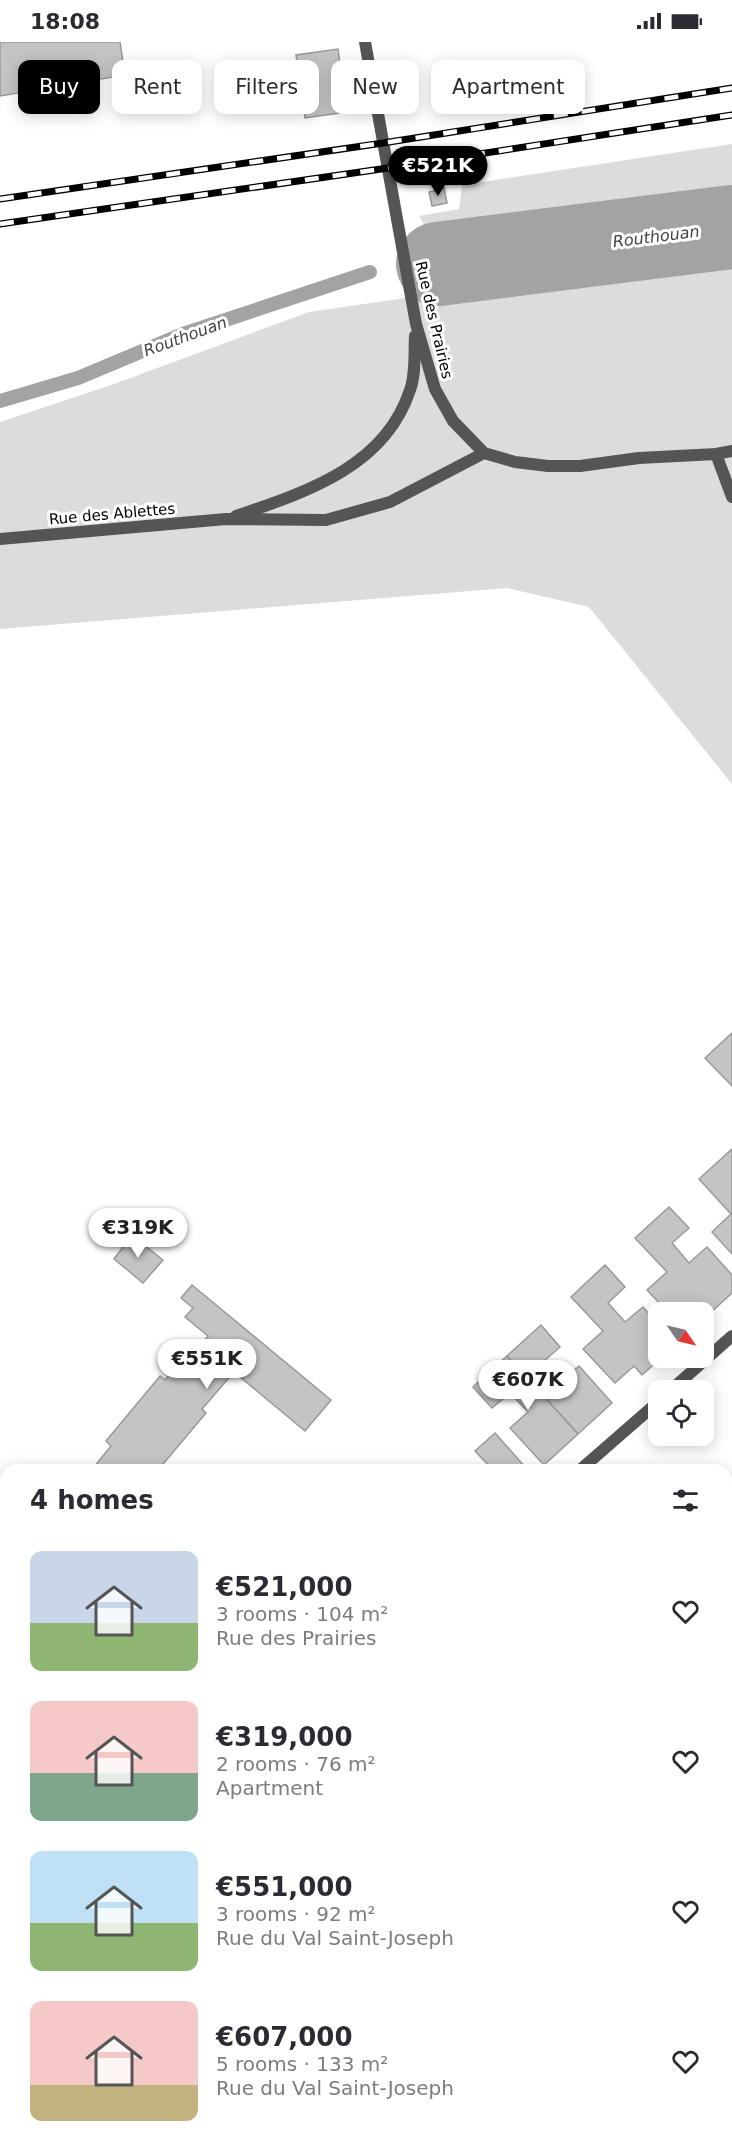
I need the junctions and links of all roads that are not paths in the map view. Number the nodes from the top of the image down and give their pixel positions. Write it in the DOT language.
graph roads {
  1 [pos="365,42"];
  2 [pos="416,324"];
  3 [pos="732,451"];
  4 [pos="484,453"];
  5 [pos="716,454"];
  6 [pos="732,497"];
  7 [pos="226,519"];
  8 [pos="0,539"];
  9 [pos="732,1336"];
  10 [pos="682,1380"];
  11 [pos="648,1411"];
  12 [pos="587,1464"];
  1 -- 2 [label="street, Rue des Prairies"];
  2 -- 4 [label="street, Rue des Prairies"];
  2 -- 7 [label="street, Rue des Ablettes"];
  3 -- 5 [label="street, Rue des Prairies"];
  4 -- 5 [label="street, Rue des Prairies"];
  4 -- 7 [label="street, Rue des Ablettes"];
  5 -- 6 [label="street"];
  7 -- 8 [label="street, Rue des Ablettes"];
  9 -- 10 [label="street"];
  11 -- 12 [label="street"];
}
